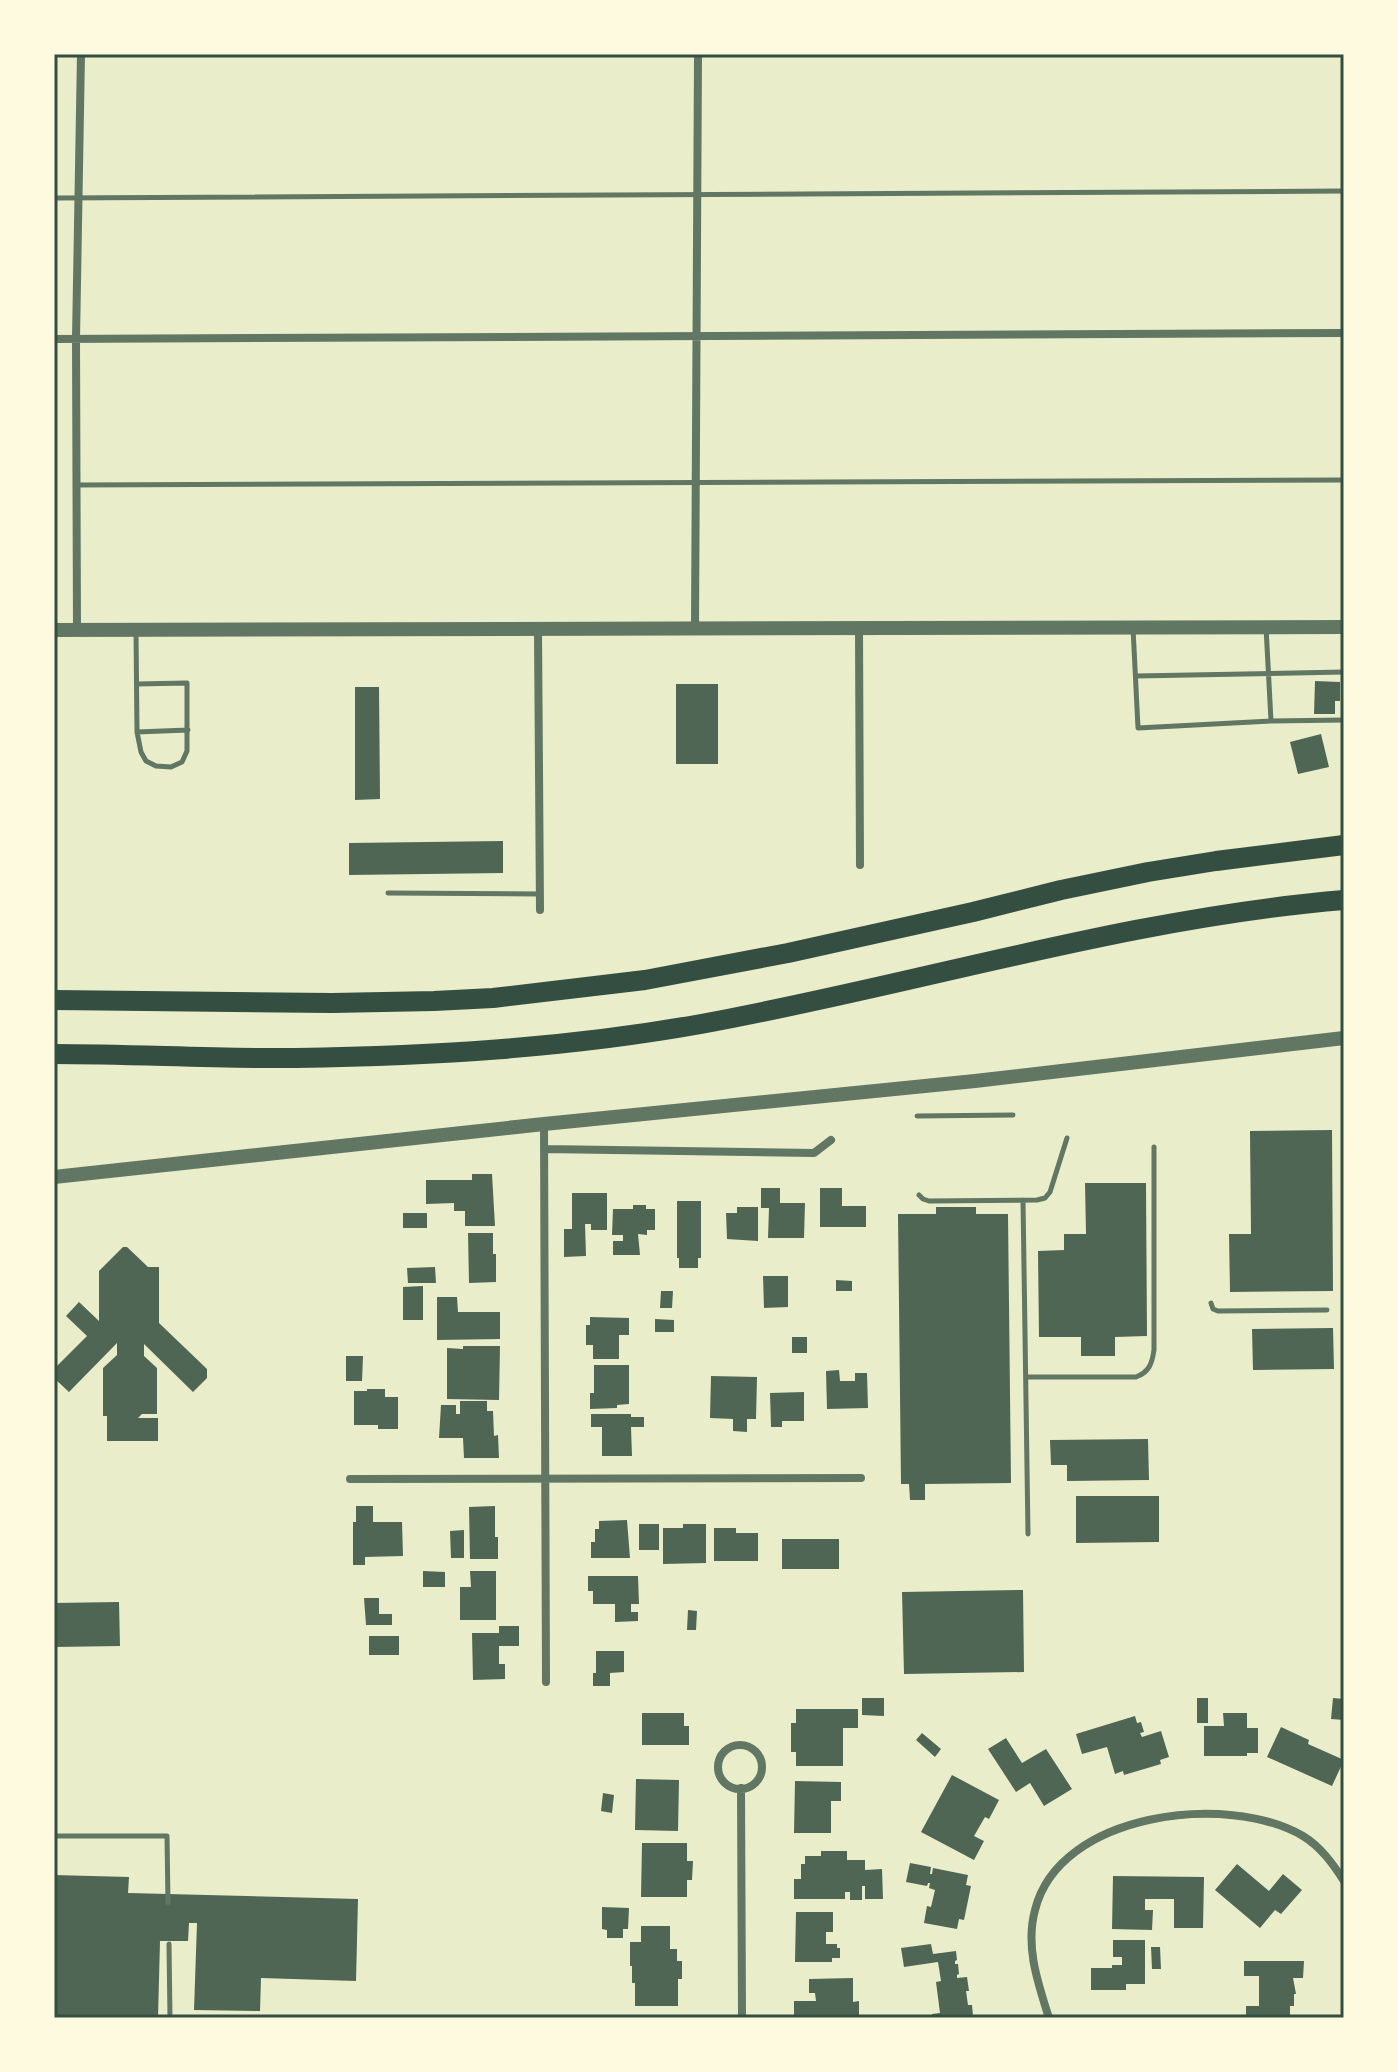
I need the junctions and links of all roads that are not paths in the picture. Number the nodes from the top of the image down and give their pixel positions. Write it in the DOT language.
graph roads {
  1 [pos="81,54"];
  2 [pos="698,54"];
  3 [pos="1344,191"];
  4 [pos="697,194"];
  5 [pos="54,198"];
  6 [pos="79,198"];
  7 [pos="1344,333"];
  8 [pos="696,335"];
  9 [pos="54,339"];
  10 [pos="76,339"];
  11 [pos="1344,480"];
  12 [pos="695,482"];
  13 [pos="77,485"];
  14 [pos="1133,627"];
  15 [pos="1266,627"];
  16 [pos="1344,627"];
  17 [pos="695,629"];
  18 [pos="859,629"];
  19 [pos="54,630"];
  20 [pos="77,630"];
  21 [pos="136,630"];
  22 [pos="538,630"];
  23 [pos="1344,672"];
  24 [pos="1268,673"];
  25 [pos="1136,676"];
  26 [pos="137,684"];
  27 [pos="1344,720"];
  28 [pos="1271,721"];
  29 [pos="188,730"];
  30 [pos="137,732"];
  31 [pos="1344,845"];
  32 [pos="860,865"];
  33 [pos="388,893"];
  34 [pos="540,894"];
  35 [pos="1344,900"];
  36 [pos="540,910"];
  37 [pos="54,1000"];
  38 [pos="1344,1038"];
  39 [pos="54,1054"];
  40 [pos="1013,1115"];
  41 [pos="917,1116"];
  42 [pos="544,1124"];
  43 [pos="1067,1138"];
  44 [pos="831,1140"];
  45 [pos="1154,1147"];
  46 [pos="545,1149"];
  47 [pos="54,1177"];
  48 [pos="919,1195"];
  49 [pos="1023,1200"];
  50 [pos="1211,1303"];
  51 [pos="1327,1310"];
  52 [pos="1026,1377"];
  53 [pos="545,1478"];
  54 [pos="861,1478"];
  55 [pos="350,1479"];
  56 [pos="1028,1534"];
  57 [pos="546,1682"];
  58 [pos="741,1788"];
  59 [pos="54,1836"];
  60 [pos="1344,1881"];
  61 [pos="168,1903"];
  62 [pos="169,1944"];
  63 [pos="170,2018"];
  64 [pos="742,2018"];
  65 [pos="1049,2018"];
  1 -- 6 [label="street"];
  2 -- 4 [label="street"];
  3 -- 4 [label="lane"];
  4 -- 6 [label="lane"];
  4 -- 8 [label="street"];
  5 -- 6 [label="lane"];
  6 -- 10 [label="street"];
  7 -- 8 [label="street"];
  8 -- 10 [label="street"];
  8 -- 12 [label="street"];
  9 -- 10 [label="street"];
  10 -- 13 [label="street"];
  11 -- 12 [label="lane"];
  12 -- 13 [label="lane"];
  12 -- 17 [label="street"];
  13 -- 20 [label="street"];
  14 -- 15 [label="street"];
  14 -- 18 [label="street"];
  14 -- 25 [label="lane"];
  15 -- 16 [label="street"];
  15 -- 24 [label="lane"];
  17 -- 18 [label="street"];
  17 -- 22 [label="street"];
  18 -- 32 [label="street"];
  19 -- 20 [label="street"];
  20 -- 21 [label="street"];
  21 -- 22 [label="street"];
  21 -- 26 [label="lane"];
  22 -- 34 [label="street"];
  23 -- 24 [label="lane"];
  24 -- 25 [label="lane"];
  24 -- 28 [label="lane"];
  25 -- 28 [label="lane"];
  26 -- 29 [label="lane"];
  26 -- 30 [label="lane"];
  27 -- 28 [label="lane"];
  29 -- 30 [label="lane"];
  29 -- 30 [label="lane"];
  31 -- 37 [label="highway"];
  33 -- 34 [label="lane"];
  34 -- 36 [label="street"];
  35 -- 39 [label="highway"];
  38 -- 42 [label="street"];
  40 -- 41 [label="lane"];
  42 -- 46 [label="street"];
  42 -- 47 [label="street"];
  43 -- 49 [label="lane"];
  44 -- 46 [label="street"];
  45 -- 52 [label="lane"];
  46 -- 53 [label="street"];
  48 -- 49 [label="lane"];
  49 -- 52 [label="lane"];
  50 -- 51 [label="lane"];
  52 -- 56 [label="lane"];
  53 -- 54 [label="street"];
  53 -- 55 [label="street"];
  53 -- 57 [label="street"];
  58 -- 58 [label="street"];
  58 -- 64 [label="street"];
  59 -- 61 [label="lane"];
  60 -- 65 [label="street"];
  62 -- 63 [label="lane"];
}
